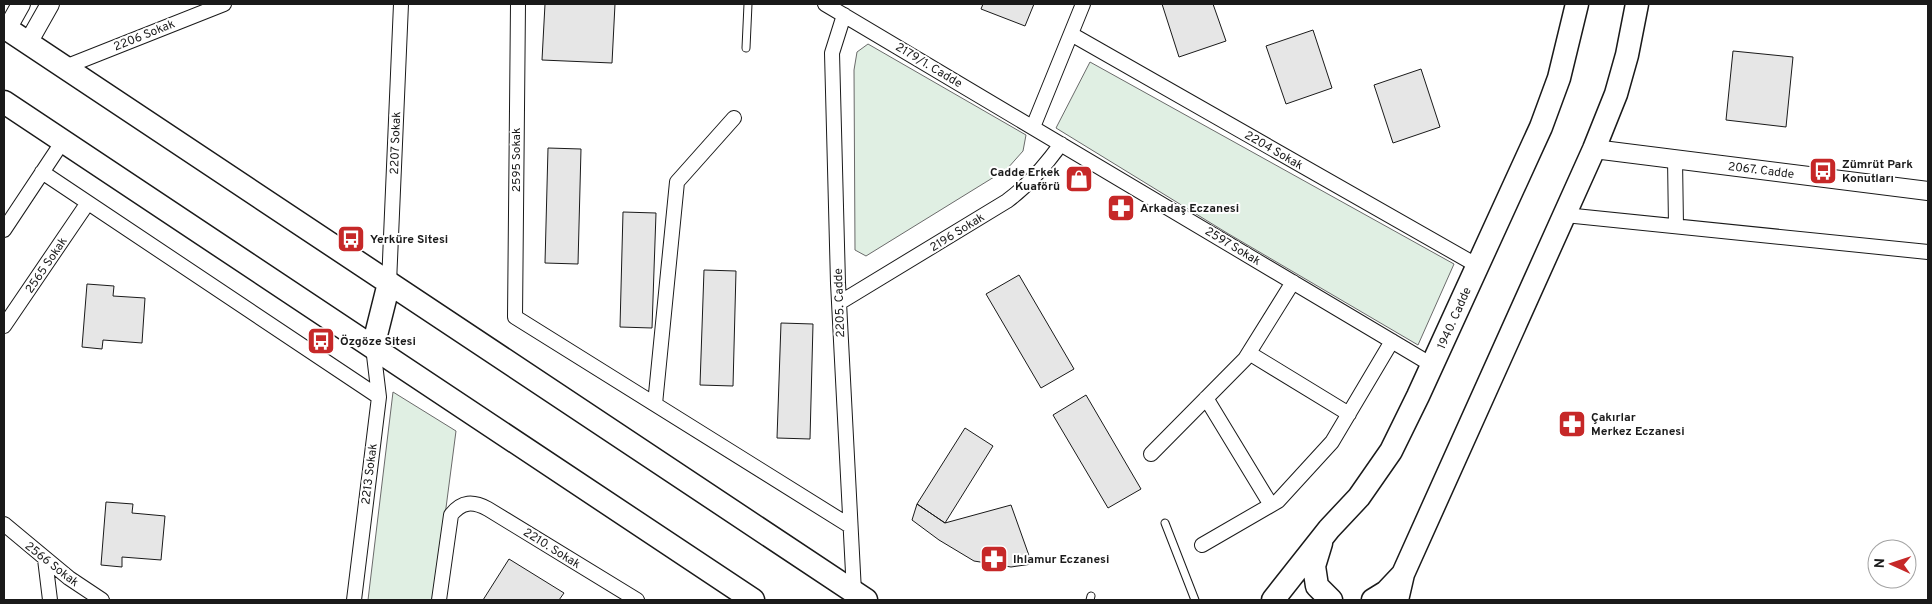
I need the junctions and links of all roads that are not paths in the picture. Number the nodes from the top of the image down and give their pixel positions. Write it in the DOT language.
graph roads {
  1 [pos="21,4"];
  2 [pos="50,4"];
  3 [pos="224,4"];
  4 [pos="401,4"];
  5 [pos="518,4"];
  6 [pos="748,4"];
  7 [pos="825,4"];
  8 [pos="1083,4"];
  9 [pos="1576,4"];
  10 [pos="1637,4"];
  11 [pos="844,15"];
  12 [pos="5,28"];
  13 [pos="1070,34"];
  14 [pos="28,43"];
  15 [pos="746,48"];
  16 [pos="65,67"];
  17 [pos="8,108"];
  18 [pos="734,118"];
  19 [pos="1033,127"];
  20 [pos="63,141"];
  21 [pos="1061,144"];
  22 [pos="1594,149"];
  23 [pos="1675,160"];
  24 [pos="42,172"];
  25 [pos="1928,191"];
  26 [pos="87,204"];
  27 [pos="1565,215"];
  28 [pos="1676,226"];
  29 [pos="4,230"];
  30 [pos="1928,252"];
  31 [pos="1478,266"];
  32 [pos="1293,282"];
  33 [pos="389,283"];
  34 [pos="839,303"];
  35 [pos="4,326"];
  36 [pos="1392,341"];
  37 [pos="373,347"];
  38 [pos="1249,353"];
  39 [pos="1432,365"];
  40 [pos="379,397"];
  41 [pos="1206,398"];
  42 [pos="654,404"];
  43 [pos="1349,414"];
  44 [pos="1151,454"];
  45 [pos="1271,505"];
  46 [pos="1166,523"];
  47 [pos="4,524"];
  48 [pos="850,526"];
  49 [pos="1329,529"];
  50 [pos="1202,545"];
  51 [pos="45,559"];
  52 [pos="1403,574"];
  53 [pos="860,596"];
  54 [pos="50,600"];
  55 [pos="102,600"];
  56 [pos="354,600"];
  57 [pos="439,600"];
  58 [pos="638,600"];
  59 [pos="753,600"];
  60 [pos="1195,600"];
  61 [pos="1273,600"];
  62 [pos="1332,600"];
  63 [pos="1373,600"];
  64 [pos="1397,600"];
  1 -- 12 [label="street"];
  2 -- 14 [label="street"];
  3 -- 16 [label="street, 2206 Sokak"];
  4 -- 33 [label="street, 2207 Sokak"];
  5 -- 42 [label="street, 2595 Sokak"];
  6 -- 15 [label="lane"];
  7 -- 11 [label="street, 2179/1. Cadde"];
  8 -- 13 [label="street"];
  9 -- 31 [label="main road, 1940. Cadde"];
  10 -- 22 [label="main road"];
  11 -- 19 [label="street, 2179/1. Cadde"];
  11 -- 34 [label="street, 2205. Cadde"];
  12 -- 14 [label="main road"];
  13 -- 19 [label="street"];
  13 -- 31 [label="street, 2204 Sokak"];
  14 -- 16 [label="main road"];
  16 -- 33 [label="main road"];
  17 -- 20 [label="main road"];
  18 -- 42 [label="street"];
  19 -- 21 [label="street, 2597 Sokak"];
  20 -- 24 [label="street"];
  20 -- 37 [label="main road"];
  21 -- 32 [label="street, 2597 Sokak"];
  21 -- 34 [label="street, 2196 Sokak"];
  22 -- 23 [label="street, 2067. Cadde"];
  22 -- 27 [label="main road"];
  23 -- 25 [label="street, 2067. Cadde"];
  23 -- 28 [label="street"];
  24 -- 26 [label="street"];
  24 -- 29 [label="street"];
  26 -- 35 [label="street, 2565 Sokak"];
  26 -- 40 [label="street"];
  27 -- 28 [label="street"];
  27 -- 52 [label="main road"];
  28 -- 30 [label="street"];
  31 -- 39 [label="main road, 1940. Cadde"];
  32 -- 36 [label="street, 2597 Sokak"];
  32 -- 38 [label="street"];
  33 -- 37 [label="main road"];
  33 -- 53 [label="main road"];
  34 -- 48 [label="street, 2205. Cadde"];
  36 -- 39 [label="street, 2597 Sokak"];
  36 -- 43 [label="street"];
  37 -- 40 [label="street, 2213 Sokak"];
  37 -- 59 [label="main road"];
  38 -- 41 [label="street"];
  38 -- 43 [label="street"];
  39 -- 49 [label="main road, 1940. Cadde"];
  40 -- 56 [label="street, 2213 Sokak"];
  41 -- 44 [label="street"];
  41 -- 45 [label="street"];
  42 -- 48 [label="street"];
  43 -- 45 [label="street"];
  45 -- 50 [label="street"];
  46 -- 60 [label="lane"];
  47 -- 51 [label="street, 2566 Sokak"];
  48 -- 53 [label="street, 2205. Cadde"];
  49 -- 61 [label="main road, 1940. Cadde"];
  49 -- 62 [label="main road"];
  51 -- 54 [label="street"];
  51 -- 55 [label="street, 2566 Sokak"];
  52 -- 63 [label="main road"];
  52 -- 64 [label="main road"];
  57 -- 58 [label="street, 2210. Sokak"];
}
